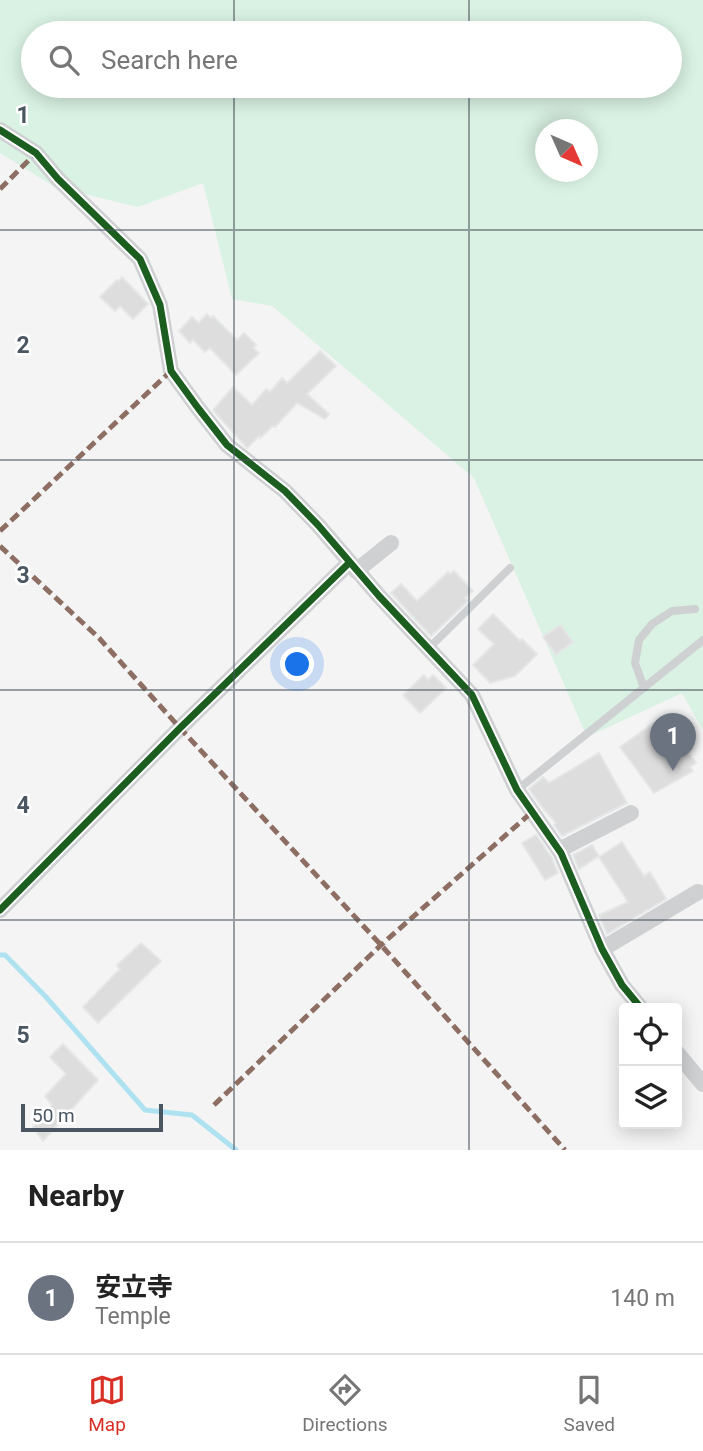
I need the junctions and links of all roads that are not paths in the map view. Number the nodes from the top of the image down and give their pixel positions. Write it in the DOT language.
graph roads {
  1 [pos="0,130"];
  2 [pos="391,543"];
  3 [pos="352,567"];
  4 [pos="510,568"];
  5 [pos="695,609"];
  6 [pos="703,640"];
  7 [pos="429,648"];
  8 [pos="644,688"];
  9 [pos="517,790"];
  10 [pos="631,813"];
  11 [pos="559,850"];
  12 [pos="698,892"];
  13 [pos="0,910"];
  14 [pos="602,949"];
  15 [pos="637,1003"];
  16 [pos="682,1059"];
  17 [pos="703,1084"];
  1 -- 3 [label="street"];
  2 -- 3 [label="street"];
  3 -- 7 [label="street"];
  3 -- 13 [label="street"];
  4 -- 7 [label="lane"];
  5 -- 8 [label="lane"];
  6 -- 8 [label="lane"];
  7 -- 9 [label="street"];
  8 -- 9 [label="lane"];
  9 -- 11 [label="street"];
  10 -- 11 [label="street"];
  11 -- 14 [label="street"];
  12 -- 14 [label="street"];
  14 -- 15 [label="street"];
  16 -- 17 [label="street"];
}
